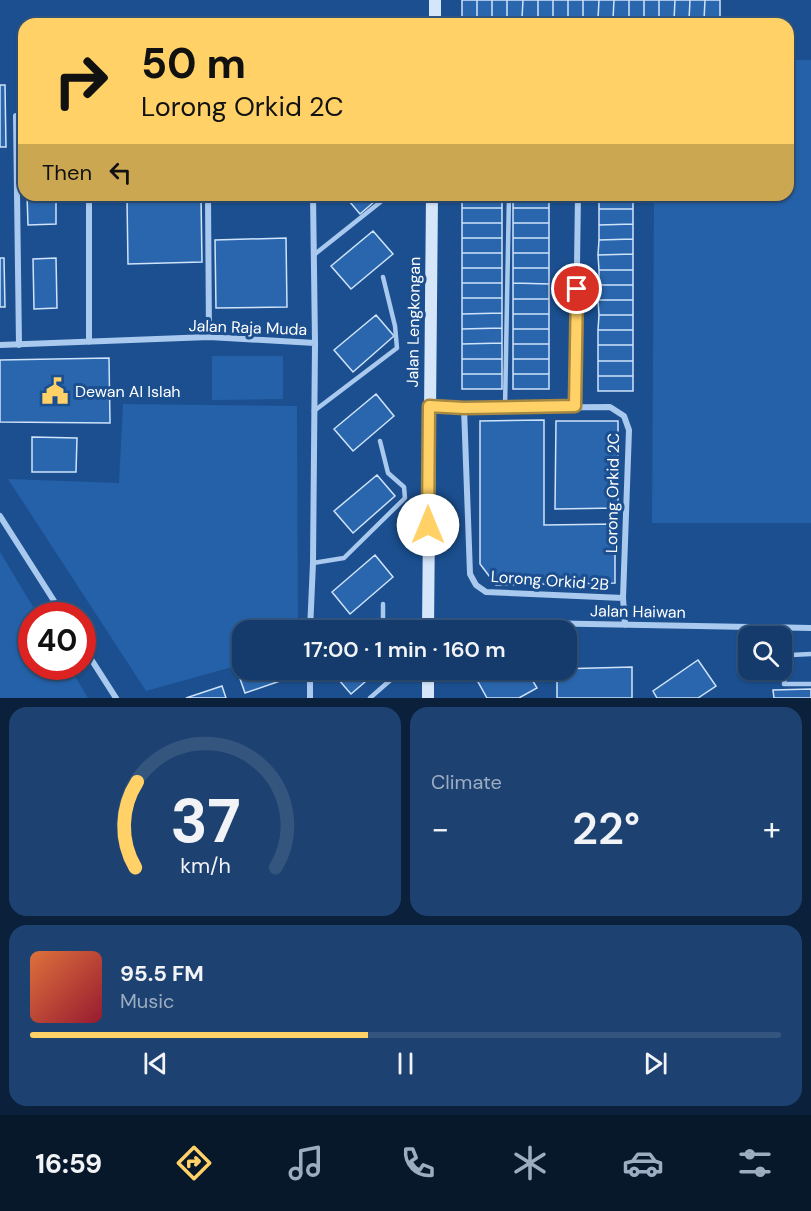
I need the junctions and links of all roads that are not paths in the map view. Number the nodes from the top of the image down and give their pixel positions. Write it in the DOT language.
graph roads {
  1 [pos="435,0"];
  2 [pos="435,18"];
  3 [pos="16,116"];
  4 [pos="89,201"];
  5 [pos="208,201"];
  6 [pos="313,201"];
  7 [pos="382,201"];
  8 [pos="432,201"];
  9 [pos="508,201"];
  10 [pos="578,201"];
  11 [pos="315,254"];
  12 [pos="383,277"];
  13 [pos="209,337"];
  14 [pos="89,342"];
  15 [pos="315,343"];
  16 [pos="0,345"];
  17 [pos="20,345"];
  18 [pos="429,406"];
  19 [pos="575,406"];
  20 [pos="464,408"];
  21 [pos="505,408"];
  22 [pos="314,411"];
  23 [pos="380,441"];
  24 [pos="0,516"];
  25 [pos="313,563"];
  26 [pos="623,598"];
  27 [pos="55,602"];
  28 [pos="383,604"];
  29 [pos="310,620"];
  30 [pos="383,620"];
  31 [pos="428,620"];
  32 [pos="577,625"];
  33 [pos="625,625"];
  34 [pos="811,628"];
  35 [pos="811,654"];
  36 [pos="96,667"];
  37 [pos="310,680"];
  38 [pos="390,680"];
  39 [pos="428,680"];
  40 [pos="811,684"];
  41 [pos="116,698"];
  42 [pos="310,698"];
  43 [pos="370,698"];
  44 [pos="428,698"];
  1 -- 2 [label="street"];
  3 -- 17 [label="street"];
  4 -- 14 [label="street"];
  5 -- 13 [label="street"];
  6 -- 11 [label="street"];
  7 -- 11 [label="lane"];
  8 -- 18 [label="street, Jalan Lengkongan"];
  9 -- 21 [label="lane"];
  10 -- 19 [label="street"];
  11 -- 15 [label="street"];
  12 -- 22 [label="lane"];
  13 -- 14 [label="street, Jalan Raja Muda"];
  13 -- 15 [label="street, Jalan Raja Muda"];
  14 -- 17 [label="street, Jalan Raja Muda"];
  15 -- 22 [label="street, Jalan Raja Muda"];
  16 -- 17 [label="street, Jalan Raja Muda"];
  18 -- 20 [label="street, Lorong Orkid 2C"];
  18 -- 31 [label="street, Jalan Lengkongan"];
  19 -- 21 [label="street, Lorong Orkid 2C"];
  19 -- 26 [label="street, Lorong Orkid 2C"];
  20 -- 21 [label="street, Lorong Orkid 2C"];
  20 -- 26 [label="street, Lorong Orkid 2B"];
  22 -- 25 [label="street, Jalan Raja Muda"];
  23 -- 25 [label="lane"];
  24 -- 27 [label="street"];
  25 -- 29 [label="street, Jalan Raja Muda"];
  26 -- 33 [label="street, Lorong Orkid 2C"];
  28 -- 30 [label="lane"];
  32 -- 33 [label="street, Jalan Haiwan"];
  33 -- 34 [label="street, Jalan Haiwan"];
  35 -- 40 [label="lane"];
  36 -- 41 [label="street"];
  37 -- 42 [label="street"];
  38 -- 43 [label="lane"];
  39 -- 44 [label="street"];
}
